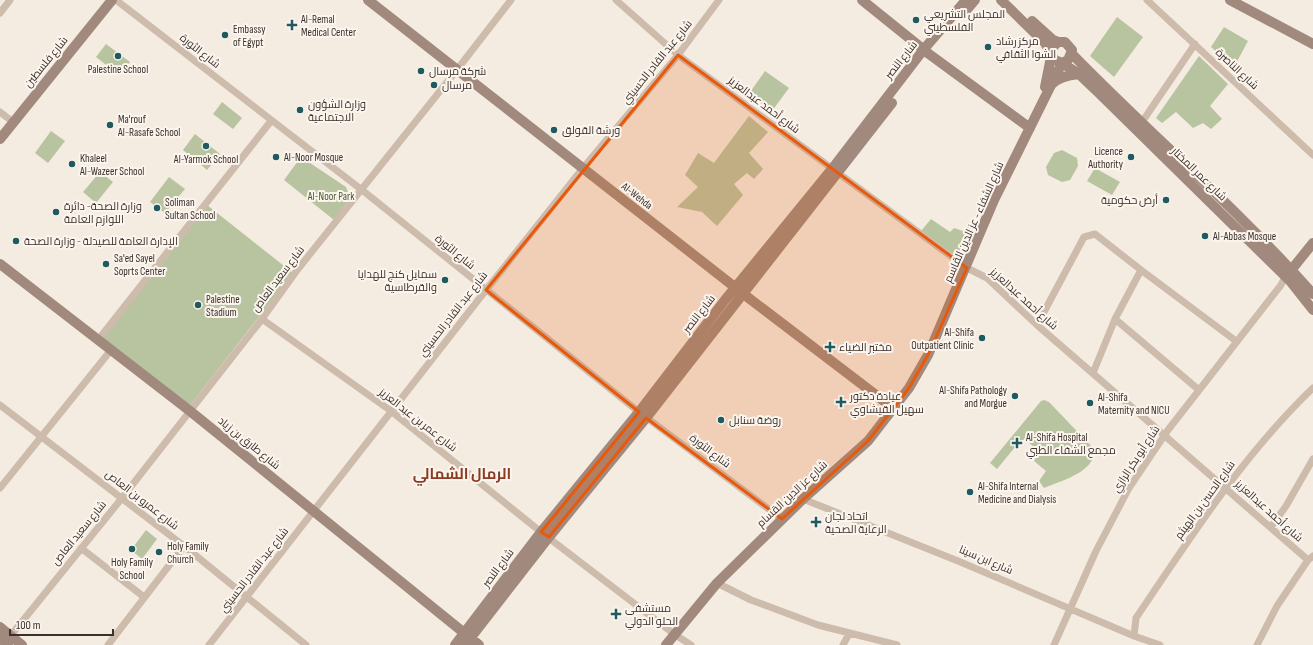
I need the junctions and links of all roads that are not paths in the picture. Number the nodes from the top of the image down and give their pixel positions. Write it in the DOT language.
graph roads {
  1 [pos="10,0"];
  2 [pos="112,0"];
  3 [pos="116,0"];
  4 [pos="368,0"];
  5 [pos="511,0"];
  6 [pos="616,0"];
  7 [pos="719,0"];
  8 [pos="862,0"];
  9 [pos="966,0"];
  10 [pos="975,0"];
  11 [pos="1001,0"];
  12 [pos="1010,0"];
  13 [pos="1147,0"];
  14 [pos="1233,1"];
  15 [pos="0,13"];
  16 [pos="1058,42"];
  17 [pos="1195,44"];
  18 [pos="1313,44"];
  19 [pos="926,52"];
  20 [pos="1051,54"];
  21 [pos="1072,54"];
  22 [pos="678,55"];
  23 [pos="1062,63"];
  24 [pos="456,71"];
  25 [pos="1079,74"];
  26 [pos="1044,96"];
  27 [pos="0,112"];
  28 [pos="271,121"];
  29 [pos="13,122"];
  30 [pos="1138,127"];
  31 [pos="1030,128"];
  32 [pos="0,139"];
  33 [pos="1313,155"];
  34 [pos="583,168"];
  35 [pos="835,172"];
  36 [pos="362,190"];
  37 [pos="1313,243"];
  38 [pos="1313,254"];
  39 [pos="0,264"];
  40 [pos="967,268"];
  41 [pos="1141,270"];
  42 [pos="1289,277"];
  43 [pos="486,290"];
  44 [pos="739,291"];
  45 [pos="1313,294"];
  46 [pos="1313,310"];
  47 [pos="262,319"];
  48 [pos="1115,319"];
  49 [pos="1037,325"];
  50 [pos="98,340"];
  51 [pos="1236,341"];
  52 [pos="111,350"];
  53 [pos="928,355"];
  54 [pos="1093,373"];
  55 [pos="1313,388"];
  56 [pos="1199,390"];
  57 [pos="0,405"];
  58 [pos="894,408"];
  59 [pos="190,411"];
  60 [pos="391,411"];
  61 [pos="643,415"];
  62 [pos="1164,435"];
  63 [pos="42,437"];
  64 [pos="1313,459"];
  65 [pos="1226,487"];
  66 [pos="0,488"];
  67 [pos="122,498"];
  68 [pos="802,499"];
  69 [pos="314,511"];
  70 [pos="782,519"];
  71 [pos="1271,527"];
  72 [pos="545,534"];
  73 [pos="184,546"];
  74 [pos="81,548"];
  75 [pos="1310,558"];
  76 [pos="717,583"];
  77 [pos="144,597"];
  78 [pos="247,598"];
  79 [pos="1072,608"];
  80 [pos="0,627"];
  81 [pos="674,634"];
  82 [pos="849,634"];
  83 [pos="1134,636"];
  84 [pos="466,639"];
  85 [pos="5,641"];
  86 [pos="22,645"];
  87 [pos="108,645"];
  88 [pos="209,645"];
  89 [pos="306,645"];
  90 [pos="455,645"];
  91 [pos="479,645"];
  92 [pos="666,645"];
  93 [pos="691,645"];
  94 [pos="843,645"];
  95 [pos="897,645"];
  96 [pos="1054,645"];
  97 [pos="1160,645"];
  98 [pos="1257,645"];
  1 -- 15 [label="street"];
  2 -- 29 [label="main road, شارع فلسطين"];
  3 -- 28 [label="street, شارع الثورة"];
  4 -- 24 [label="main road, Al-Wehda"];
  5 -- 24 [label="street, شارع سعيد العاص"];
  6 -- 22 [label="street, شارع أحمد عبدالعزيز"];
  7 -- 22 [label="street, شارع عبد القادر الحسيني"];
  8 -- 19 [label="main road"];
  9 -- 19 [label="main road, شارع النصر"];
  10 -- 19 [label="main road, شارع النصر"];
  11 -- 20 [label="main road"];
  12 -- 16 [label="main road"];
  13 -- 17 [label="street, شارع الناصرة"];
  14 -- 18 [label="main road"];
  16 -- 20 [label="main road"];
  16 -- 21 [label="main road"];
  17 -- 30 [label="street"];
  17 -- 33 [label="street, شارع الناصرة"];
  19 -- 31 [label="main road"];
  19 -- 35 [label="main road, شارع النصر"];
  20 -- 23 [label="main road"];
  20 -- 26 [label="main road"];
  21 -- 23 [label="main road"];
  21 -- 30 [label="main road, شارع عمر المختار"];
  22 -- 34 [label="street, شارع عبد القادر الحسيني"];
  22 -- 35 [label="street, شارع أحمد عبدالعزيز"];
  23 -- 25 [label="main road, شارع عمر المختار"];
  23 -- 26 [label="main road"];
  24 -- 34 [label="main road, Al-Wehda"];
  24 -- 36 [label="street, شارع سعيد العاص"];
  25 -- 26 [label="main road"];
  25 -- 30 [label="main road, شارع عمر المختار"];
  26 -- 31 [label="main road, شارع الشفاء - عز الدين القاسم"];
  27 -- 29 [label="street"];
  28 -- 36 [label="street, شارع الثورة"];
  28 -- 50 [label="street"];
  29 -- 32 [label="main road, شارع فلسطين"];
  30 -- 42 [label="main road, شارع عمر المختار"];
  31 -- 40 [label="main road, شارع الشفاء - عز الدين القاسم"];
  34 -- 43 [label="street, شارع عبد القادر الحسيني"];
  34 -- 44 [label="main road, Al-Wehda"];
  35 -- 40 [label="street, شارع أحمد عبدالعزيز"];
  35 -- 44 [label="main road, شارع النصر"];
  36 -- 43 [label="street, شارع الثورة"];
  36 -- 47 [label="street, شارع سعيد العاص"];
  37 -- 42 [label="main road"];
  38 -- 42 [label="main road"];
  39 -- 50 [label="main road, شارع طارق بن زياد"];
  40 -- 49 [label="street, شارع أحمد عبدالعزيز"];
  40 -- 53 [label="main road, شارع الشفاء - عز الدين القاسم"];
  41 -- 48 [label="street"];
  41 -- 49 [label="street"];
  41 -- 51 [label="street"];
  42 -- 45 [label="main road, شارع عمر المختار"];
  42 -- 46 [label="main road, شارع عمر المختار"];
  42 -- 51 [label="street, شارع أبو بكر الرازي"];
  43 -- 60 [label="street, شارع عبد القادر الحسيني"];
  43 -- 61 [label="street, شارع الثورة"];
  44 -- 58 [label="main road, Al-Wehda"];
  44 -- 61 [label="main road, شارع النصر"];
  47 -- 59 [label="street, شارع سعيد العاص"];
  47 -- 60 [label="street, شارع عمر بن عبد العزيز"];
  48 -- 54 [label="street"];
  48 -- 56 [label="street"];
  49 -- 54 [label="street, شارع أحمد عبدالعزيز"];
  50 -- 52 [label="main road, شارع طارق بن زياد"];
  51 -- 56 [label="street, شارع أبو بكر الرازي"];
  52 -- 59 [label="main road, شارع طارق بن زياد"];
  52 -- 63 [label="street"];
  53 -- 58 [label="main road, شارع عز الدين القسام"];
  54 -- 62 [label="street, شارع أحمد عبدالعزيز"];
  55 -- 65 [label="street, شارع الحسن بن الهيثم"];
  56 -- 62 [label="street, شارع أبو بكر الرازي"];
  57 -- 63 [label="street, شارع عمرو بن العاص"];
  58 -- 68 [label="main road, شارع عز الدين القسام"];
  59 -- 67 [label="street, شارع سعيد العاص"];
  59 -- 69 [label="main road, شارع طارق بن زياد"];
  60 -- 69 [label="street, شارع عبد القادر الحسيني"];
  60 -- 72 [label="street, شارع عمر بن عبد العزيز"];
  61 -- 70 [label="street, شارع الثورة"];
  61 -- 72 [label="main road, شارع النصر"];
  62 -- 65 [label="street, شارع أحمد عبدالعزيز"];
  62 -- 79 [label="street, شارع أبو بكر الرازي"];
  63 -- 66 [label="street"];
  63 -- 67 [label="street, شارع عمرو بن العاص"];
  64 -- 71 [label="street"];
  65 -- 71 [label="street, شارع أحمد عبدالعزيز"];
  65 -- 83 [label="street, شارع الحسن بن الهيثم"];
  67 -- 73 [label="street, شارع عمرو بن العاص"];
  67 -- 74 [label="street, شارع سعيد العاص"];
  68 -- 70 [label="main road, شارع عز الدين القسام"];
  68 -- 79 [label="street, شارع ابن سينا"];
  69 -- 78 [label="street, شارع عبد القادر الحسيني"];
  69 -- 84 [label="main road, شارع طارق بن زياد"];
  70 -- 76 [label="main road, شارع عز الدين القسام"];
  71 -- 75 [label="street, شارع أحمد عبدالعزيز"];
  72 -- 81 [label="street, شارع عمر بن عبد العزيز"];
  72 -- 84 [label="main road, شارع النصر"];
  73 -- 77 [label="street"];
  73 -- 78 [label="street, شارع عمرو بن العاص"];
  74 -- 77 [label="street"];
  74 -- 85 [label="street, شارع سعيد العاص"];
  75 -- 98 [label="street"];
  76 -- 81 [label="main road, شارع عز الدين القسام"];
  76 -- 82 [label="street"];
  77 -- 87 [label="street"];
  78 -- 88 [label="street, شارع عبد القادر الحسيني"];
  78 -- 89 [label="street, شارع عمرو بن العاص"];
  79 -- 83 [label="street, شارع ابن سينا"];
  79 -- 96 [label="street, شارع أبو بكر الرازي"];
  80 -- 85 [label="main road"];
  81 -- 92 [label="main road, شارع عز الدين القسام"];
  81 -- 93 [label="street, شارع عمر بن عبد العزيز"];
  82 -- 94 [label="street"];
  82 -- 95 [label="street"];
  83 -- 97 [label="street, شارع ابن سينا"];
  84 -- 90 [label="main road, شارع النصر"];
  84 -- 91 [label="main road, شارع طارق بن زياد"];
  85 -- 86 [label="main road"];
}
